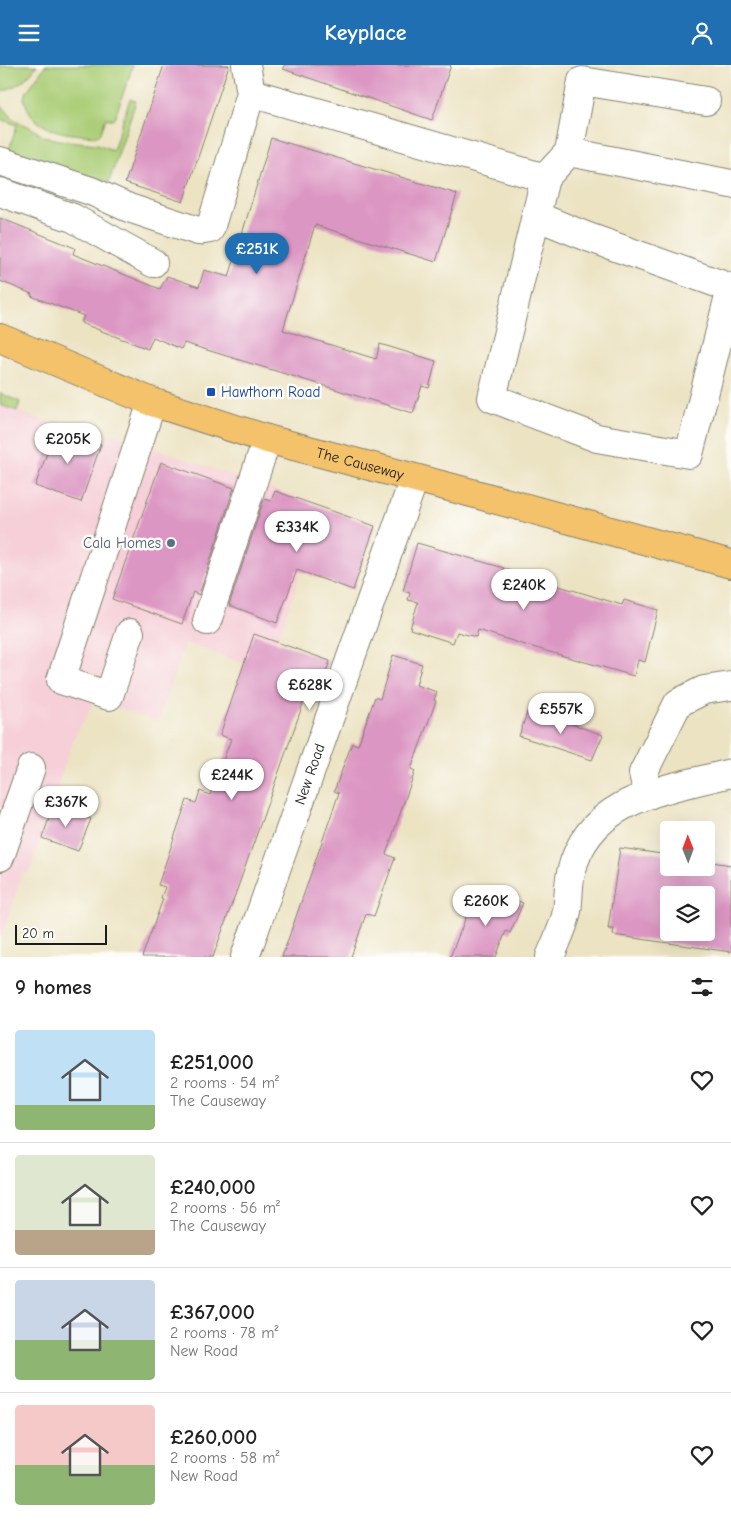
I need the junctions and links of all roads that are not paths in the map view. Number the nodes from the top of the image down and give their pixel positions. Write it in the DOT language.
graph roads {
  1 [pos="246,65"];
  2 [pos="252,93"];
  3 [pos="706,101"];
  4 [pos="569,152"];
  5 [pos="0,161"];
  6 [pos="545,178"];
  7 [pos="731,184"];
  8 [pos="0,192"];
  9 [pos="536,215"];
  10 [pos="153,263"];
  11 [pos="0,338"];
  12 [pos="152,402"];
  13 [pos="267,439"];
  14 [pos="414,479"];
  15 [pos="731,564"];
  16 [pos="207,621"];
  17 [pos="130,633"];
  18 [pos="731,686"];
  19 [pos="31,768"];
  20 [pos="731,773"];
  21 [pos="648,795"];
  22 [pos="0,857"];
  23 [pos="245,957"];
  24 [pos="550,957"];
  1 -- 2 [label="street"];
  2 -- 5 [label="street"];
  2 -- 6 [label="street"];
  3 -- 4 [label="street"];
  4 -- 6 [label="street"];
  4 -- 7 [label="street"];
  6 -- 9 [label="street"];
  8 -- 10 [label="street"];
  9 -- 9 [label="street"];
  11 -- 12 [label="main road, The Causeway"];
  12 -- 13 [label="main road, The Causeway"];
  12 -- 17 [label="street"];
  13 -- 14 [label="main road, The Causeway"];
  13 -- 16 [label="street"];
  14 -- 15 [label="main road, The Causeway"];
  14 -- 23 [label="street, New Road"];
  18 -- 21 [label="street"];
  19 -- 22 [label="street"];
  20 -- 21 [label="street"];
  21 -- 24 [label="street"];
}
